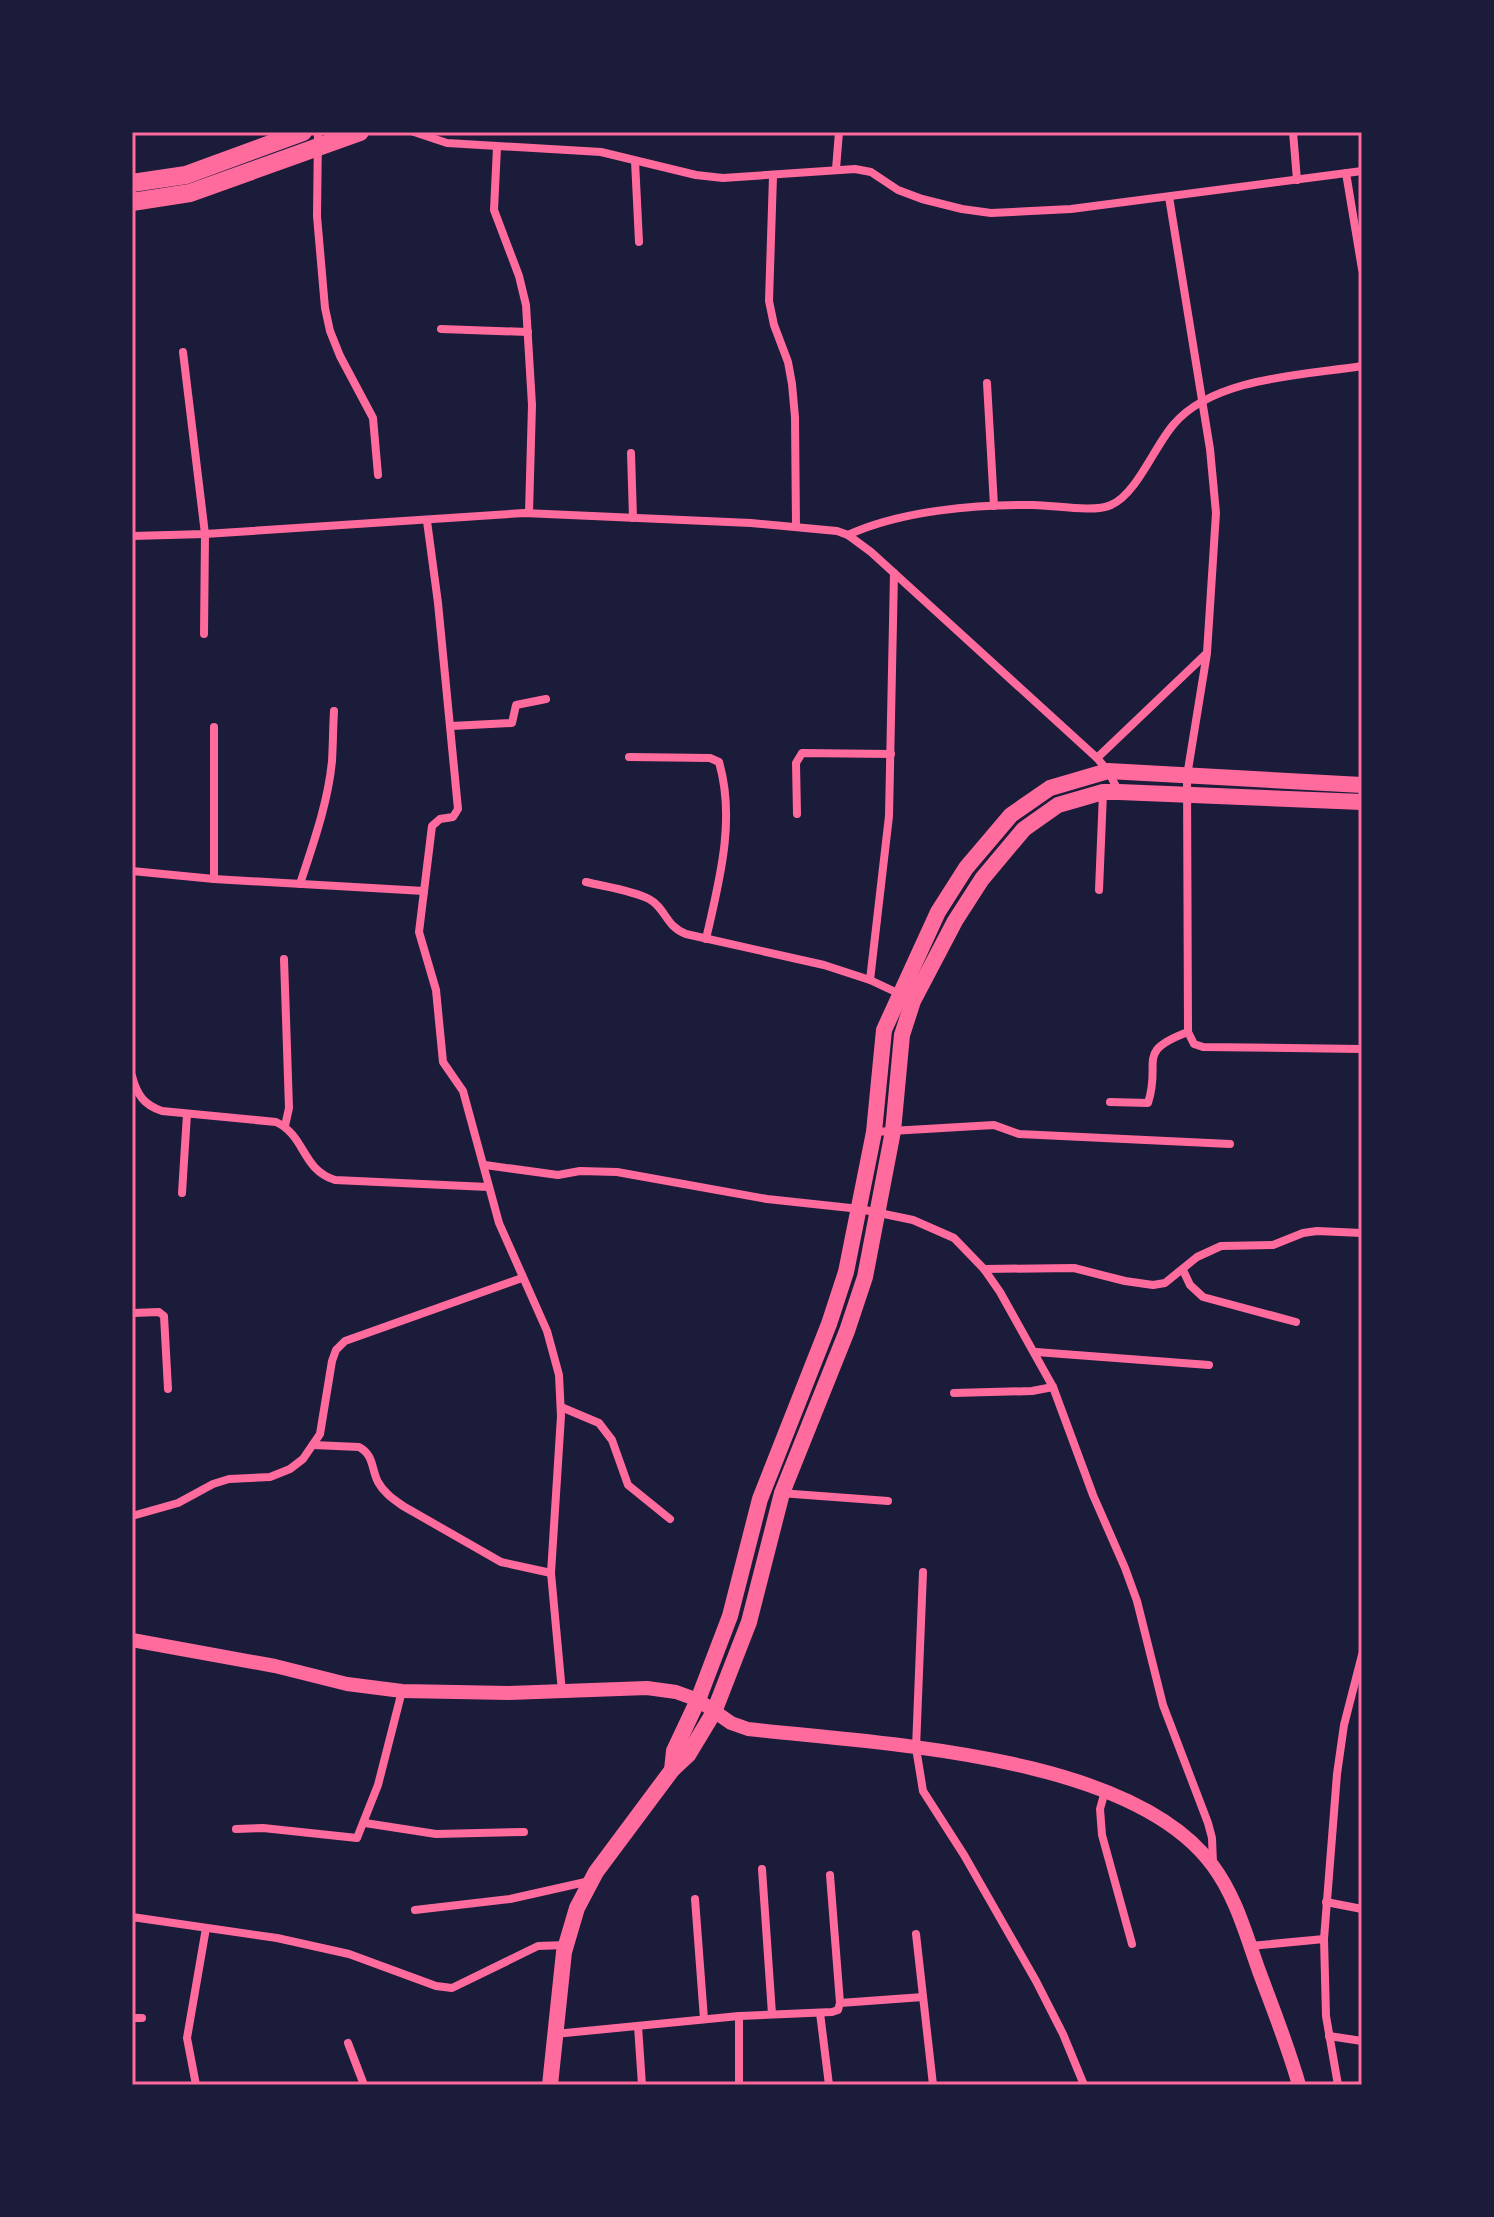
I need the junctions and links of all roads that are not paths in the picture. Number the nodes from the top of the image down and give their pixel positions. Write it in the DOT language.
graph roads {
  1 [pos="303,132"];
  2 [pos="360,132"];
  3 [pos="414,132"];
  4 [pos="839,132"];
  5 [pos="1293,132"];
  6 [pos="318,140"];
  7 [pos="497,147"];
  8 [pos="635,161"];
  9 [pos="836,169"];
  10 [pos="1362,171"];
  11 [pos="1346,173"];
  12 [pos="773,176"];
  13 [pos="1297,180"];
  14 [pos="132,183"];
  15 [pos="1169,197"];
  16 [pos="132,202"];
  17 [pos="639,242"];
  18 [pos="1362,269"];
  19 [pos="441,329"];
  20 [pos="528,332"];
  21 [pos="183,352"];
  22 [pos="1362,366"];
  23 [pos="987,383"];
  24 [pos="1202,401"];
  25 [pos="631,453"];
  26 [pos="378,475"];
  27 [pos="994,506"];
  28 [pos="529,513"];
  29 [pos="633,518"];
  30 [pos="427,521"];
  31 [pos="796,526"];
  32 [pos="205,534"];
  33 [pos="848,535"];
  34 [pos="132,536"];
  35 [pos="894,573"];
  36 [pos="204,634"];
  37 [pos="1207,653"];
  38 [pos="546,699"];
  39 [pos="334,711"];
  40 [pos="451,726"];
  41 [pos="214,727"];
  42 [pos="891,754"];
  43 [pos="629,757"];
  44 [pos="1103,764"];
  45 [pos="1187,776"];
  46 [pos="1362,785"];
  47 [pos="1111,792"];
  48 [pos="1187,795"];
  49 [pos="1362,802"];
  50 [pos="797,814"];
  51 [pos="132,871"];
  52 [pos="214,879"];
  53 [pos="586,882"];
  54 [pos="300,884"];
  55 [pos="1099,890"];
  56 [pos="424,891"];
  57 [pos="706,939"];
  58 [pos="284,959"];
  59 [pos="870,980"];
  60 [pos="907,998"];
  61 [pos="1188,1032"];
  62 [pos="1362,1049"];
  63 [pos="132,1076"];
  64 [pos="136,1099"];
  65 [pos="1110,1102"];
  66 [pos="187,1114"];
  67 [pos="285,1126"];
  68 [pos="893,1131"];
  69 [pos="874,1132"];
  70 [pos="1230,1144"];
  71 [pos="485,1165"];
  72 [pos="488,1187"];
  73 [pos="182,1193"];
  74 [pos="860,1209"];
  75 [pos="879,1212"];
  76 [pos="1362,1233"];
  77 [pos="984,1269"];
  78 [pos="1183,1270"];
  79 [pos="522,1278"];
  80 [pos="132,1313"];
  81 [pos="1296,1322"];
  82 [pos="1036,1352"];
  83 [pos="1209,1365"];
  84 [pos="1053,1387"];
  85 [pos="168,1389"];
  86 [pos="954,1393"];
  87 [pos="561,1407"];
  88 [pos="313,1445"];
  89 [pos="763,1492"];
  90 [pos="782,1493"];
  91 [pos="888,1501"];
  92 [pos="132,1516"];
  93 [pos="670,1519"];
  94 [pos="923,1572"];
  95 [pos="551,1573"];
  96 [pos="132,1640"];
  97 [pos="1362,1655"];
  98 [pos="402,1691"];
  99 [pos="562,1692"];
  100 [pos="1351,1699"];
  101 [pos="698,1700"];
  102 [pos="1362,1700"];
  103 [pos="714,1712"];
  104 [pos="916,1748"];
  105 [pos="672,1770"];
  106 [pos="1105,1790"];
  107 [pos="365,1823"];
  108 [pos="236,1829"];
  109 [pos="524,1832"];
  110 [pos="1213,1865"];
  111 [pos="762,1869"];
  112 [pos="830,1875"];
  113 [pos="591,1881"];
  114 [pos="695,1899"];
  115 [pos="1326,1902"];
  116 [pos="1362,1909"];
  117 [pos="415,1910"];
  118 [pos="132,1917"];
  119 [pos="206,1928"];
  120 [pos="916,1934"];
  121 [pos="1324,1939"];
  122 [pos="1132,1944"];
  123 [pos="566,1945"];
  124 [pos="1250,1946"];
  125 [pos="923,1997"];
  126 [pos="840,2003"];
  127 [pos="820,2013"];
  128 [pos="772,2014"];
  129 [pos="739,2016"];
  130 [pos="132,2018"];
  131 [pos="142,2018"];
  132 [pos="704,2019"];
  133 [pos="638,2026"];
  134 [pos="554,2034"];
  135 [pos="1329,2036"];
  136 [pos="1362,2041"];
  137 [pos="348,2043"];
  138 [pos="196,2085"];
  139 [pos="364,2085"];
  140 [pos="550,2085"];
  141 [pos="642,2085"];
  142 [pos="739,2085"];
  143 [pos="829,2085"];
  144 [pos="933,2085"];
  145 [pos="1084,2085"];
  146 [pos="1299,2085"];
  147 [pos="1338,2085"];
  1 -- 14 [label="main road"];
  2 -- 6 [label="main road"];
  3 -- 7 [label="street"];
  4 -- 9 [label="street"];
  5 -- 13 [label="street"];
  6 -- 16 [label="main road"];
  6 -- 26 [label="street"];
  7 -- 8 [label="street"];
  7 -- 20 [label="street"];
  8 -- 12 [label="street"];
  8 -- 17 [label="street"];
  9 -- 12 [label="street"];
  9 -- 15 [label="street"];
  10 -- 11 [label="street"];
  11 -- 13 [label="street"];
  11 -- 18 [label="street"];
  12 -- 31 [label="street"];
  13 -- 15 [label="street"];
  15 -- 24 [label="street"];
  19 -- 20 [label="street"];
  20 -- 28 [label="street"];
  21 -- 32 [label="street"];
  22 -- 24 [label="street"];
  23 -- 27 [label="street"];
  24 -- 27 [label="street"];
  24 -- 37 [label="street"];
  25 -- 29 [label="street"];
  27 -- 33 [label="street"];
  28 -- 29 [label="street"];
  28 -- 30 [label="street"];
  29 -- 31 [label="street"];
  30 -- 32 [label="street"];
  30 -- 40 [label="street"];
  31 -- 33 [label="street"];
  32 -- 34 [label="street"];
  32 -- 36 [label="street"];
  33 -- 35 [label="street"];
  35 -- 42 [label="street"];
  35 -- 44 [label="street"];
  37 -- 44 [label="street"];
  37 -- 45 [label="street"];
  38 -- 40 [label="street"];
  39 -- 54 [label="street"];
  40 -- 56 [label="street"];
  41 -- 52 [label="street"];
  42 -- 50 [label="street"];
  42 -- 59 [label="street"];
  43 -- 57 [label="street"];
  44 -- 45 [label="main road"];
  44 -- 47 [label="street"];
  44 -- 60 [label="main road"];
  45 -- 46 [label="main road"];
  45 -- 48 [label="street"];
  47 -- 48 [label="main road"];
  47 -- 55 [label="street"];
  47 -- 60 [label="main road"];
  48 -- 49 [label="main road"];
  48 -- 61 [label="street"];
  51 -- 52 [label="street"];
  52 -- 54 [label="street"];
  53 -- 57 [label="street"];
  54 -- 56 [label="street"];
  56 -- 71 [label="street"];
  57 -- 59 [label="street"];
  58 -- 67 [label="street"];
  59 -- 60 [label="street"];
  60 -- 68 [label="main road"];
  60 -- 69 [label="main road"];
  61 -- 62 [label="street"];
  61 -- 65 [label="street"];
  63 -- 64 [label="street"];
  64 -- 66 [label="street"];
  66 -- 67 [label="street"];
  66 -- 73 [label="street"];
  67 -- 72 [label="street"];
  68 -- 69 [label="street"];
  68 -- 70 [label="street"];
  68 -- 75 [label="main road"];
  69 -- 74 [label="main road"];
  71 -- 72 [label="street"];
  71 -- 74 [label="street"];
  72 -- 79 [label="street"];
  74 -- 75 [label="street"];
  74 -- 89 [label="main road"];
  75 -- 77 [label="street"];
  75 -- 90 [label="main road"];
  76 -- 78 [label="street"];
  77 -- 78 [label="street"];
  77 -- 82 [label="street"];
  78 -- 81 [label="street"];
  79 -- 87 [label="street"];
  79 -- 88 [label="street"];
  80 -- 85 [label="street"];
  82 -- 83 [label="street"];
  82 -- 84 [label="street"];
  84 -- 86 [label="street"];
  84 -- 110 [label="street"];
  87 -- 93 [label="street"];
  87 -- 95 [label="street"];
  88 -- 92 [label="street"];
  88 -- 95 [label="street"];
  89 -- 90 [label="street"];
  89 -- 101 [label="main road"];
  90 -- 91 [label="street"];
  90 -- 103 [label="main road"];
  94 -- 104 [label="street"];
  95 -- 99 [label="street"];
  96 -- 98 [label="street"];
  97 -- 100 [label="street"];
  98 -- 99 [label="street"];
  98 -- 107 [label="street"];
  99 -- 101 [label="street"];
  100 -- 102 [label="street"];
  100 -- 115 [label="street"];
  101 -- 103 [label="street"];
  101 -- 105 [label="main road"];
  103 -- 104 [label="street"];
  103 -- 105 [label="main road"];
  104 -- 106 [label="street"];
  104 -- 145 [label="street"];
  105 -- 113 [label="main road"];
  106 -- 110 [label="street"];
  106 -- 122 [label="street"];
  107 -- 108 [label="street"];
  107 -- 109 [label="street"];
  110 -- 124 [label="street"];
  111 -- 128 [label="street"];
  112 -- 126 [label="street"];
  113 -- 117 [label="street"];
  113 -- 123 [label="main road"];
  114 -- 132 [label="street"];
  115 -- 116 [label="street"];
  115 -- 121 [label="street"];
  118 -- 119 [label="street"];
  119 -- 123 [label="street"];
  119 -- 138 [label="street"];
  120 -- 125 [label="street"];
  121 -- 124 [label="street"];
  121 -- 135 [label="street"];
  123 -- 134 [label="main road"];
  124 -- 146 [label="street"];
  125 -- 126 [label="street"];
  125 -- 144 [label="street"];
  126 -- 127 [label="street"];
  127 -- 128 [label="street"];
  127 -- 143 [label="street"];
  128 -- 129 [label="street"];
  129 -- 132 [label="street"];
  129 -- 142 [label="street"];
  130 -- 131 [label="street"];
  132 -- 133 [label="street"];
  133 -- 134 [label="street"];
  133 -- 141 [label="street"];
  134 -- 140 [label="main road"];
  135 -- 136 [label="street"];
  135 -- 147 [label="street"];
  137 -- 139 [label="street"];
}
